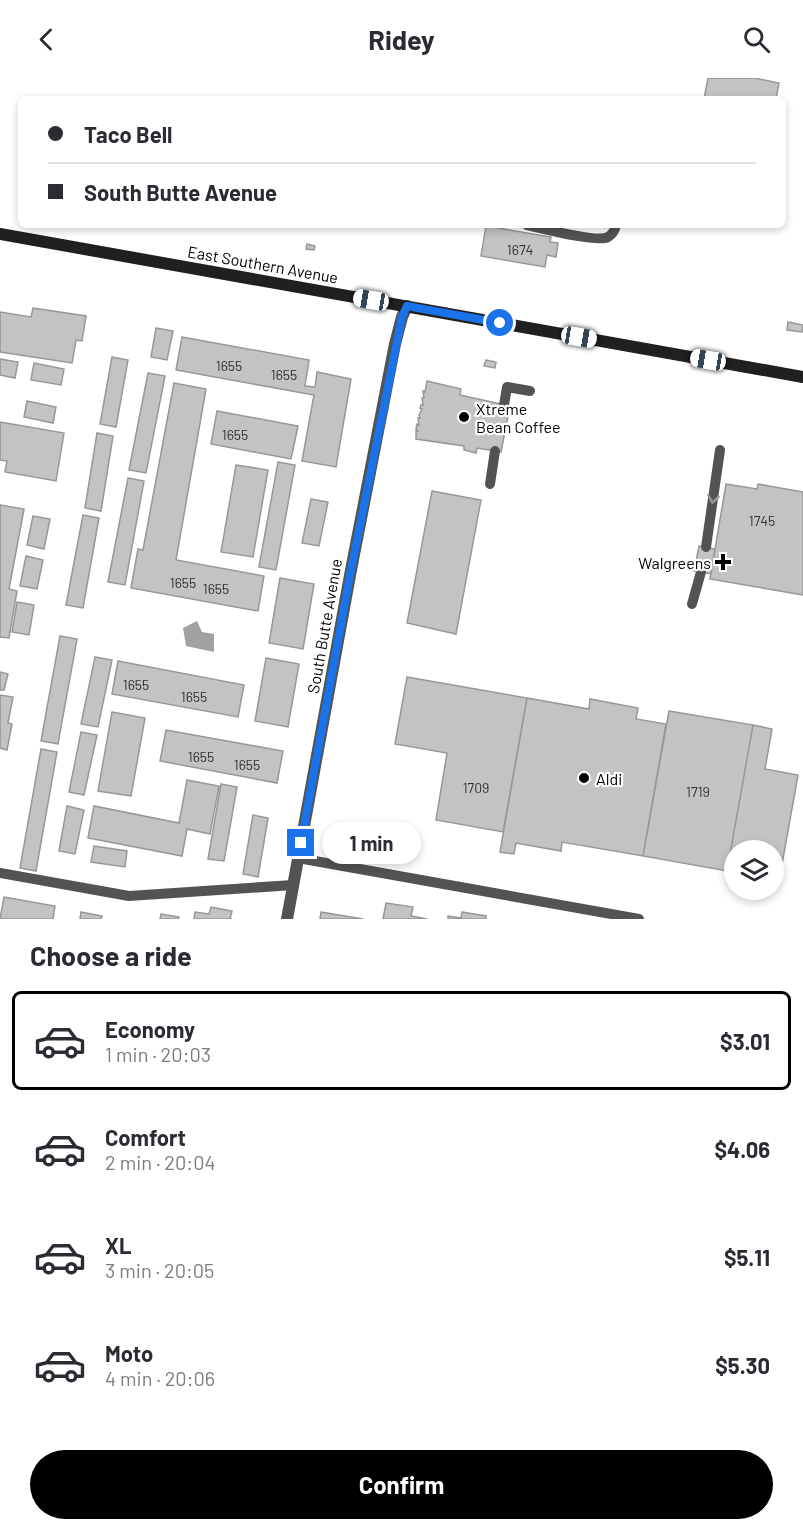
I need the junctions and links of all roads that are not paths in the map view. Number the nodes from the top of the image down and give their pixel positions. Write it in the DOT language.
graph roads {
  1 [pos="543,228"];
  2 [pos="615,228"];
  3 [pos="0,234"];
  4 [pos="407,306"];
  5 [pos="803,377"];
  6 [pos="530,391"];
  7 [pos="504,405"];
  8 [pos="720,450"];
  9 [pos="495,452"];
  10 [pos="490,484"];
  11 [pos="706,547"];
  12 [pos="701,572"];
  13 [pos="692,604"];
  14 [pos="298,858"];
  15 [pos="0,873"];
  16 [pos="293,885"];
  17 [pos="287,919"];
  18 [pos="639,919"];
  1 -- 2 [label="lane"];
  3 -- 4 [label="main road, East Southern Avenue"];
  4 -- 5 [label="main road, East Southern Avenue"];
  4 -- 14 [label="street, South Butte Avenue"];
  6 -- 7 [label="lane"];
  8 -- 11 [label="lane, one-way"];
  9 -- 10 [label="lane"];
  12 -- 13 [label="lane"];
  14 -- 16 [label="street, South Butte Avenue"];
  14 -- 18 [label="lane"];
  15 -- 16 [label="lane"];
  16 -- 17 [label="street, South Butte Avenue"];
}
